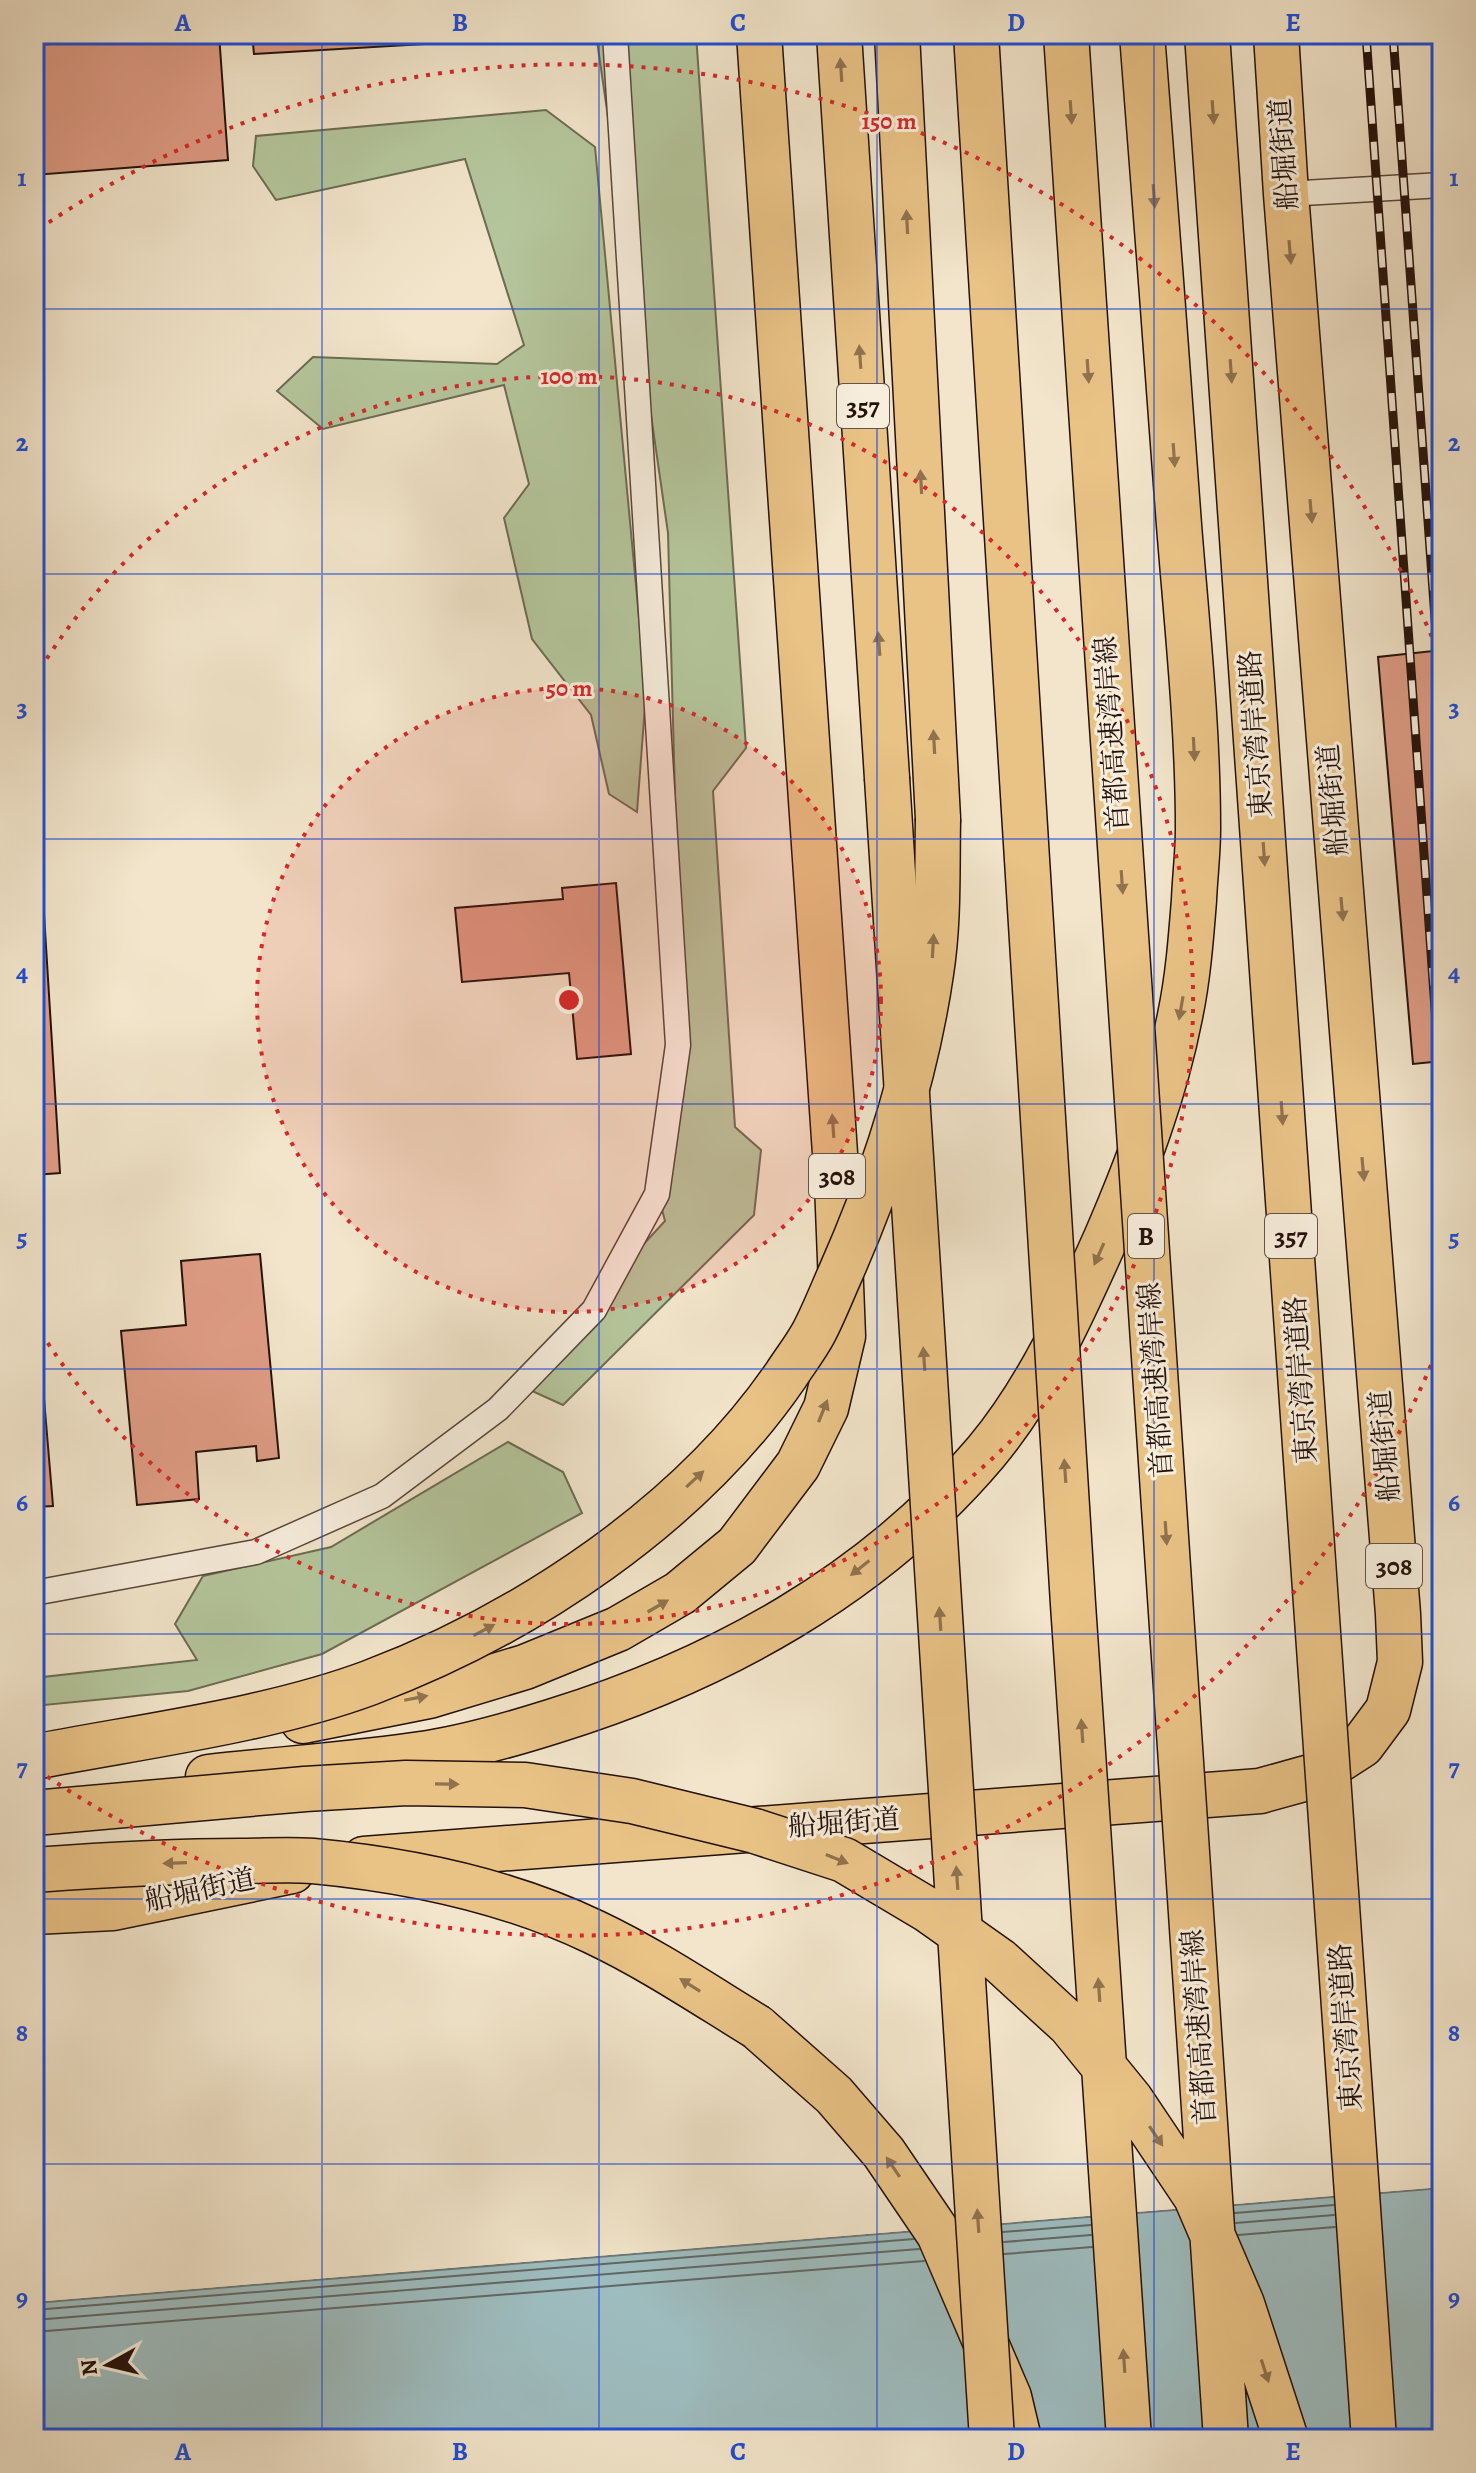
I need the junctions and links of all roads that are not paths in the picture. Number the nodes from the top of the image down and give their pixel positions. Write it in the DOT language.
graph roads {
  1 [pos="615,34"];
  2 [pos="759,34"];
  3 [pos="839,34"];
  4 [pos="897,34"];
  5 [pos="976,34"];
  6 [pos="1066,34"];
  7 [pos="1142,34"];
  8 [pos="1207,34"];
  9 [pos="1276,34"];
  10 [pos="1442,185"];
  11 [pos="1286,194"];
  12 [pos="34,1593"];
  13 [pos="34,1747"];
  14 [pos="34,1757"];
  15 [pos="34,1796"];
  16 [pos="34,1813"];
  17 [pos="34,1870"];
  18 [pos="34,1912"];
  19 [pos="992,2439"];
  20 [pos="1019,2439"];
  21 [pos="1129,2439"];
  22 [pos="1226,2439"];
  23 [pos="1286,2439"];
  24 [pos="1374,2439"];
  1 -- 12 [label="lane"];
  13 -- 2 [label="main road, 308, one-way"];
  19 -- 3 [label="main road, 357, one-way, bridge"];
  14 -- 4 [label="main road, one-way, bridge"];
  21 -- 5 [label="main road, one-way, bridge"];
  6 -- 22 [label="main road, 首都高速湾岸線 / B, one-way, bridge"];
  7 -- 15 [label="main road, one-way, bridge"];
  8 -- 24 [label="main road, 東京湾岸道路 / 357, one-way, bridge"];
  9 -- 11 [label="main road, 船堀街道 / 308"];
  10 -- 11 [label="lane"];
  11 -- 18 [label="main road, 船堀街道 / 308, one-way"];
  16 -- 23 [label="main road, one-way, bridge"];
  20 -- 17 [label="main road, one-way, bridge"];
}
